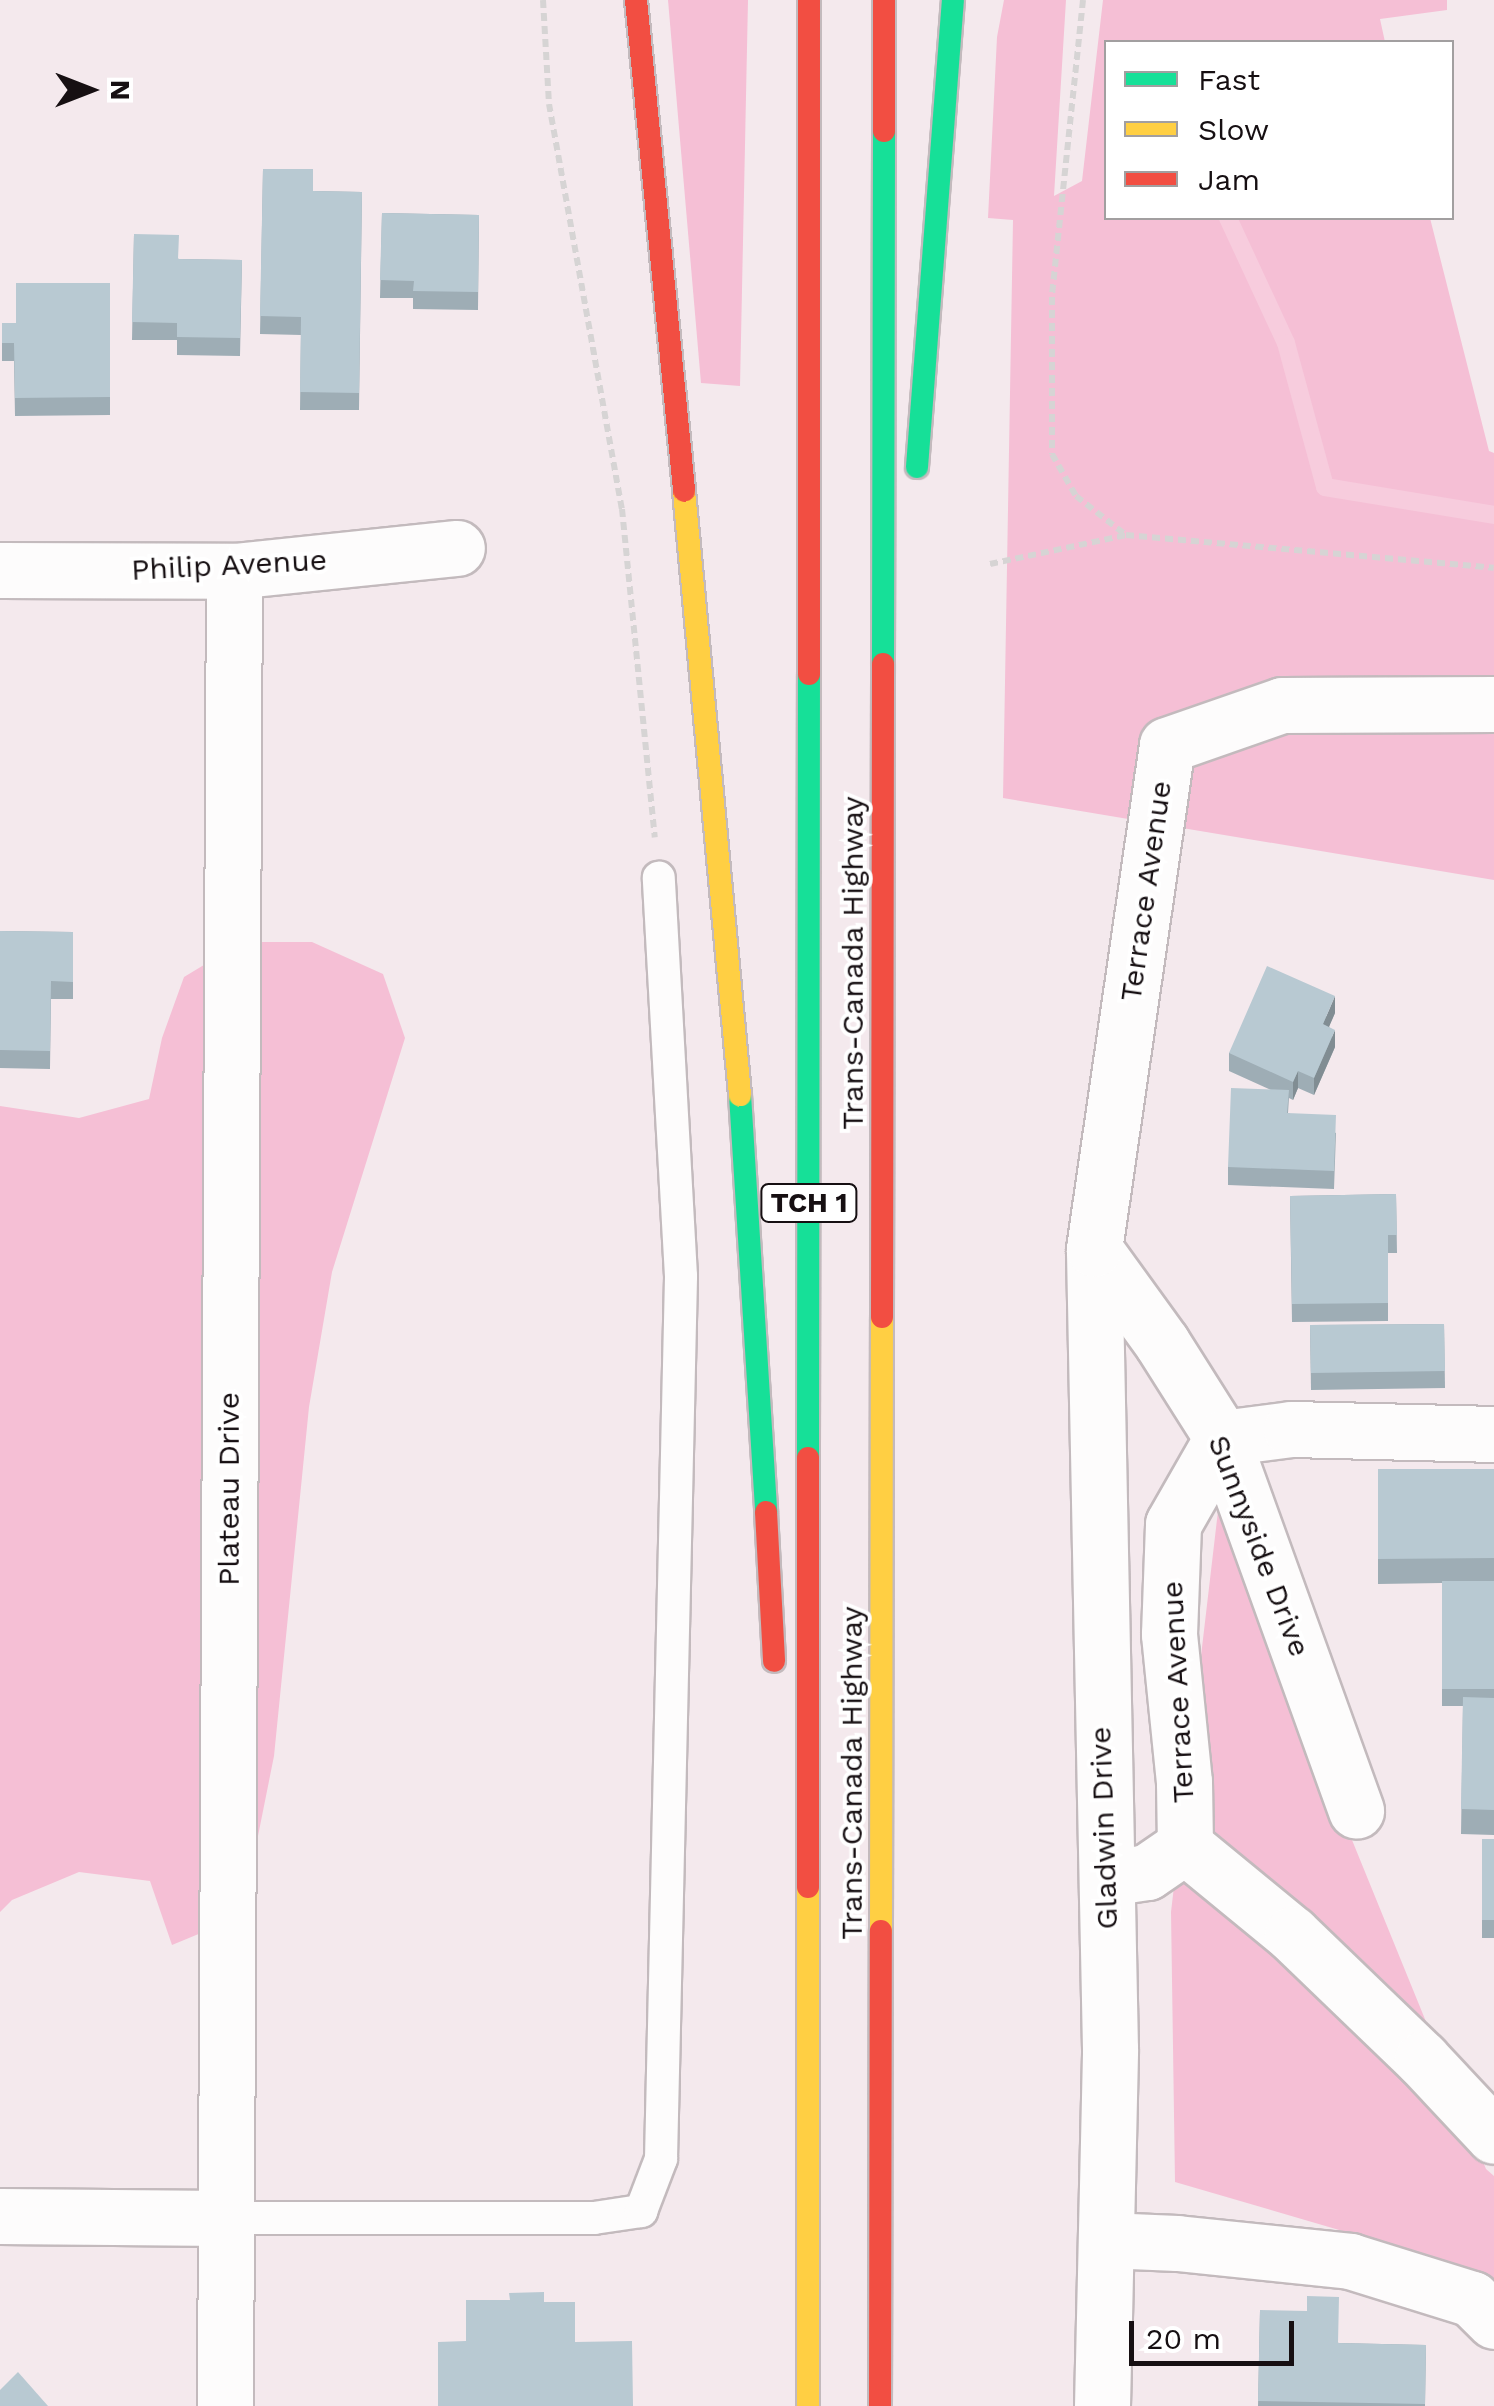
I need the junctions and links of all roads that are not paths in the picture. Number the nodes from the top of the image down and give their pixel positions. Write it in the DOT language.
graph roads {
  1 [pos="636,0"];
  2 [pos="810,0"];
  3 [pos="884,0"];
  4 [pos="954,0"];
  5 [pos="915,497"];
  6 [pos="457,548"];
  7 [pos="0,570"];
  8 [pos="234,572"];
  9 [pos="908,595"];
  10 [pos="1494,704"];
  11 [pos="659,878"];
  12 [pos="884,914"];
  13 [pos="1094,1249"];
  14 [pos="1494,1434"];
  15 [pos="1222,1438"];
  16 [pos="775,1684"];
  17 [pos="1356,1811"];
  18 [pos="1184,1846"];
  19 [pos="784,1862"];
  20 [pos="1107,1878"];
  21 [pos="1494,2136"];
  22 [pos="0,2216"];
  23 [pos="226,2218"];
  24 [pos="1106,2240"];
  25 [pos="1494,2322"];
  26 [pos="808,2338"];
  27 [pos="225,2406"];
  28 [pos="808,2406"];
  29 [pos="880,2406"];
  30 [pos="1102,2406"];
  1 -- 16 [label="highway"];
  2 -- 26 [label="highway, Trans-Canada Highway / TCH 1"];
  3 -- 12 [label="highway, Trans-Canada Highway / TCH 1"];
  4 -- 5 [label="highway"];
  6 -- 8 [label="street, Philip Avenue"];
  7 -- 8 [label="street, Philip Avenue"];
  8 -- 23 [label="street, Plateau Drive"];
  9 -- 12 [label="highway"];
  10 -- 13 [label="street, Terrace Avenue"];
  11 -- 23 [label="lane"];
  12 -- 29 [label="highway, Trans-Canada Highway / TCH 1"];
  13 -- 15 [label="street, Sunnyside Drive"];
  13 -- 20 [label="street, Gladwin Drive"];
  14 -- 15 [label="street"];
  15 -- 17 [label="street, Sunnyside Drive"];
  15 -- 18 [label="street, Terrace Avenue"];
  18 -- 20 [label="street, Terrace Avenue"];
  18 -- 21 [label="street"];
  19 -- 26 [label="highway"];
  20 -- 24 [label="street, Gladwin Drive"];
  22 -- 23 [label="street"];
  23 -- 27 [label="street, Plateau Drive"];
  24 -- 25 [label="street"];
  24 -- 30 [label="street, Gladwin Drive"];
  26 -- 28 [label="highway, Trans-Canada Highway / TCH 1"];
}
